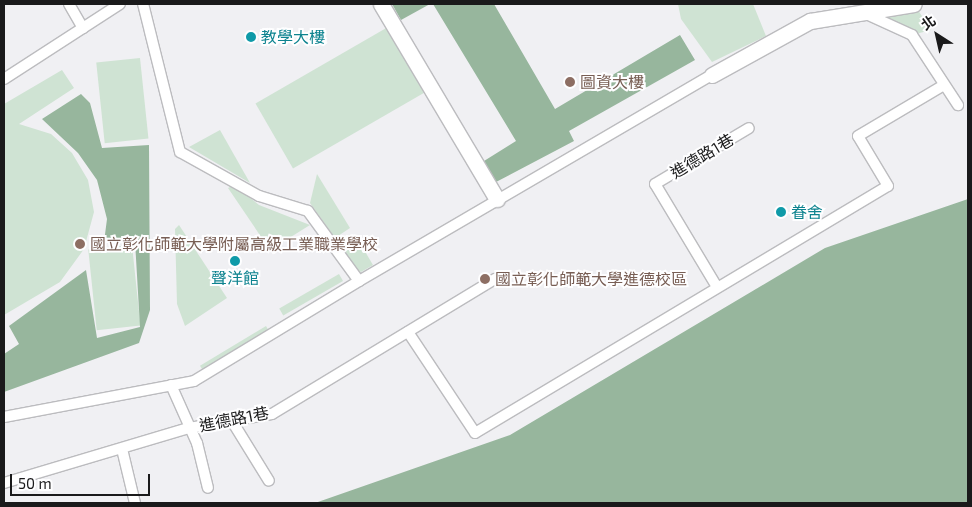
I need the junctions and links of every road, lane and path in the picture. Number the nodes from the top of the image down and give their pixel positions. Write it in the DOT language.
graph roads {
  1 [pos="69,4"];
  2 [pos="120,4"];
  3 [pos="143,4"];
  4 [pos="381,4"];
  5 [pos="914,4"];
  6 [pos="863,12"];
  7 [pos="83,28"];
  8 [pos="712,75"];
  9 [pos="4,79"];
  10 [pos="944,85"];
  11 [pos="958,105"];
  12 [pos="749,128"];
  13 [pos="497,199"];
  14 [pos="495,279"];
  15 [pos="359,281"];
  16 [pos="717,286"];
  17 [pos="408,332"];
  18 [pos="170,385"];
  19 [pos="4,417"];
  20 [pos="232,421"];
  21 [pos="190,428"];
  22 [pos="122,449"];
  23 [pos="269,481"];
  24 [pos="4,483"];
  25 [pos="208,488"];
  26 [pos="135,503"];
  1 -- 7 [label="lane"];
  2 -- 7 [label="lane"];
  3 -- 15 [label="lane"];
  4 -- 13 [label="street"];
  5 -- 6 [label="street"];
  6 -- 8 [label="street"];
  6 -- 10 [label="lane"];
  7 -- 9 [label="lane"];
  8 -- 13 [label="lane"];
  10 -- 11 [label="lane"];
  10 -- 16 [label="lane"];
  12 -- 16 [label="lane, 進德路1巷"];
  13 -- 15 [label="lane"];
  14 -- 17 [label="lane, 進德路1巷"];
  15 -- 18 [label="lane"];
  16 -- 17 [label="lane"];
  17 -- 20 [label="lane, 進德路1巷"];
  18 -- 19 [label="lane"];
  18 -- 21 [label="lane"];
  20 -- 21 [label="lane, 進德路1巷"];
  20 -- 23 [label="lane"];
  21 -- 22 [label="lane, 進德路1巷"];
  21 -- 25 [label="lane"];
  22 -- 24 [label="lane, 進德路1巷"];
  22 -- 26 [label="lane"];
}
